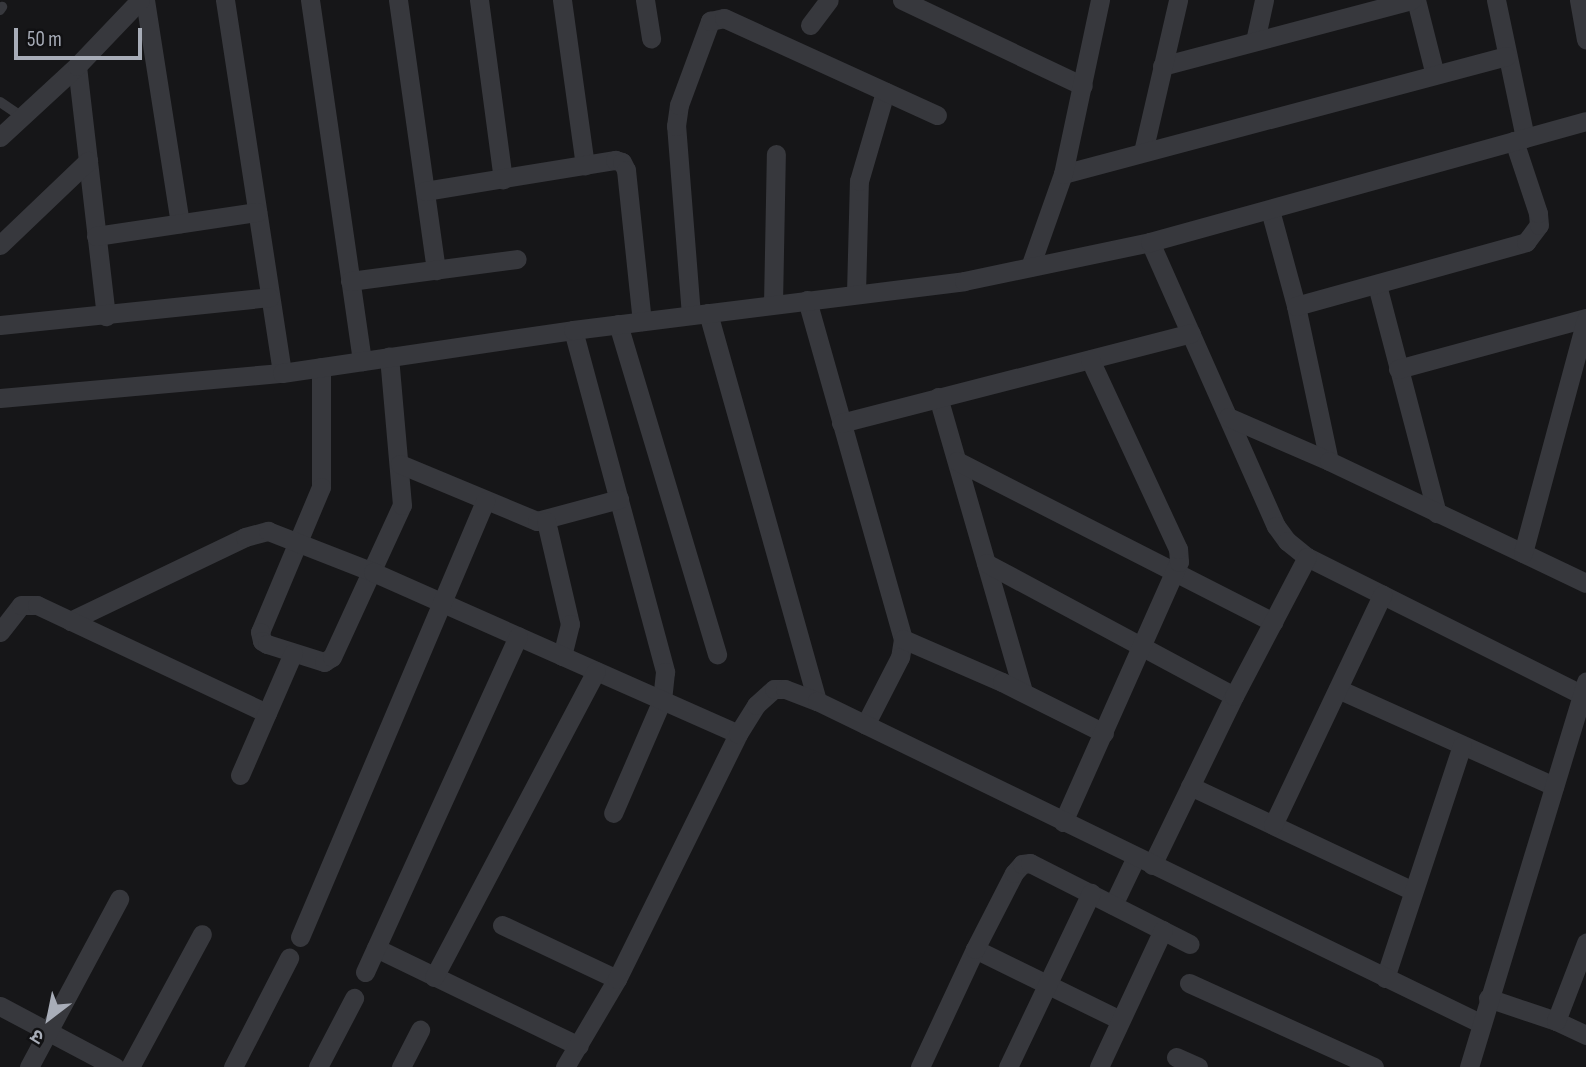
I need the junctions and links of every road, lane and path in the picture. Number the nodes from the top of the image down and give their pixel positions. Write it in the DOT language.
graph roads {
  1 [pos="142,0"];
  2 [pos="225,0"];
  3 [pos="310,0"];
  4 [pos="398,0"];
  5 [pos="479,0"];
  6 [pos="562,0"];
  7 [pos="645,0"];
  8 [pos="829,0"];
  9 [pos="902,0"];
  10 [pos="1178,0"];
  11 [pos="1264,0"];
  12 [pos="1414,0"];
  13 [pos="1496,0"];
  14 [pos="1578,0"];
  15 [pos="1097,1"];
  16 [pos="810,25"];
  17 [pos="650,39"];
  18 [pos="1586,39"];
  19 [pos="1255,41"];
  20 [pos="1507,56"];
  21 [pos="77,66"];
  22 [pos="1162,66"];
  23 [pos="1435,75"];
  24 [pos="1083,86"];
  25 [pos="885,92"];
  26 [pos="0,102"];
  27 [pos="937,115"];
  28 [pos="22,117"];
  29 [pos="1586,121"];
  30 [pos="0,137"];
  31 [pos="1519,140"];
  32 [pos="1143,152"];
  33 [pos="776,154"];
  34 [pos="88,161"];
  35 [pos="585,165"];
  36 [pos="1063,174"];
  37 [pos="503,179"];
  38 [pos="425,191"];
  39 [pos="1270,211"];
  40 [pos="257,212"];
  41 [pos="180,223"];
  42 [pos="96,236"];
  43 [pos="1150,242"];
  44 [pos="0,245"];
  45 [pos="517,259"];
  46 [pos="1030,267"];
  47 [pos="436,270"];
  48 [pos="350,281"];
  49 [pos="1377,285"];
  50 [pos="856,293"];
  51 [pos="271,297"];
  52 [pos="807,300"];
  53 [pos="773,304"];
  54 [pos="1296,306"];
  55 [pos="700,314"];
  56 [pos="106,316"];
  57 [pos="1586,319"];
  58 [pos="642,321"];
  59 [pos="618,324"];
  60 [pos="0,325"];
  61 [pos="573,330"];
  62 [pos="1191,333"];
  63 [pos="389,357"];
  64 [pos="1090,359"];
  65 [pos="362,361"];
  66 [pos="321,367"];
  67 [pos="1398,369"];
  68 [pos="282,373"];
  69 [pos="938,397"];
  70 [pos="0,398"];
  71 [pos="1228,416"];
  72 [pos="841,423"];
  73 [pos="957,461"];
  74 [pos="1329,461"];
  75 [pos="400,464"];
  76 [pos="619,499"];
  77 [pos="485,500"];
  78 [pos="1437,513"];
  79 [pos="546,521"];
  80 [pos="300,543"];
  81 [pos="1523,553"];
  82 [pos="1307,557"];
  83 [pos="986,563"];
  84 [pos="373,572"];
  85 [pos="1176,573"];
  86 [pos="1586,583"];
  87 [pos="1382,595"];
  88 [pos="442,602"];
  89 [pos="70,621"];
  90 [pos="1273,622"];
  91 [pos="0,632"];
  92 [pos="518,636"];
  93 [pos="903,639"];
  94 [pos="1142,647"];
  95 [pos="293,653"];
  96 [pos="717,655"];
  97 [pos="562,656"];
  98 [pos="596,671"];
  99 [pos="1584,688"];
  100 [pos="1338,689"];
  101 [pos="1023,692"];
  102 [pos="1234,696"];
  103 [pos="662,700"];
  104 [pos="817,701"];
  105 [pos="267,713"];
  106 [pos="865,725"];
  107 [pos="1104,733"];
  108 [pos="738,734"];
  109 [pos="1462,745"];
  110 [pos="240,775"];
  111 [pos="1190,786"];
  112 [pos="1554,786"];
  113 [pos="613,813"];
  114 [pos="1063,822"];
  115 [pos="1273,825"];
  116 [pos="1144,861"];
  117 [pos="1413,891"];
  118 [pos="1091,894"];
  119 [pos="119,899"];
  120 [pos="1113,905"];
  121 [pos="502,925"];
  122 [pos="1163,930"];
  123 [pos="202,934"];
  124 [pos="300,937"];
  125 [pos="1586,943"];
  126 [pos="1189,944"];
  127 [pos="376,948"];
  128 [pos="975,949"];
  129 [pos="289,958"];
  130 [pos="365,972"];
  131 [pos="434,976"];
  132 [pos="1385,978"];
  133 [pos="617,979"];
  134 [pos="1189,983"];
  135 [pos="1045,984"];
  136 [pos="1488,998"];
  137 [pos="355,999"];
  138 [pos="0,1006"];
  139 [pos="1120,1020"];
  140 [pos="1556,1021"];
  141 [pos="1480,1023"];
  142 [pos="420,1030"];
  143 [pos="48,1031"];
  144 [pos="1586,1035"];
  145 [pos="579,1046"];
  146 [pos="1176,1057"];
  147 [pos="29,1067"];
  148 [pos="115,1067"];
  149 [pos="131,1067"];
  150 [pos="233,1067"];
  151 [pos="318,1067"];
  152 [pos="401,1067"];
  153 [pos="565,1067"];
  154 [pos="920,1067"];
  155 [pos="1008,1067"];
  156 [pos="1099,1067"];
  157 [pos="1198,1067"];
  158 [pos="1374,1067"];
  159 [pos="1469,1067"];
  1 -- 21 [label="street"];
  1 -- 41 [label="street"];
  2 -- 40 [label="street"];
  3 -- 48 [label="street"];
  4 -- 38 [label="street"];
  5 -- 37 [label="street"];
  6 -- 35 [label="street"];
  7 -- 17 [label="street"];
  8 -- 16 [label="street"];
  9 -- 24 [label="street"];
  10 -- 22 [label="street"];
  11 -- 19 [label="street"];
  12 -- 19 [label="street"];
  12 -- 23 [label="street"];
  13 -- 20 [label="street"];
  14 -- 18 [label="street"];
  15 -- 24 [label="street"];
  19 -- 22 [label="street"];
  20 -- 23 [label="street"];
  20 -- 31 [label="street"];
  21 -- 28 [label="street"];
  21 -- 34 [label="street"];
  22 -- 32 [label="street"];
  23 -- 32 [label="street"];
  24 -- 36 [label="street"];
  25 -- 27 [label="street"];
  25 -- 50 [label="street"];
  25 -- 55 [label="street"];
  26 -- 28 [label="lane"];
  28 -- 30 [label="street"];
  29 -- 31 [label="street"];
  31 -- 39 [label="street"];
  31 -- 49 [label="street"];
  32 -- 36 [label="street"];
  33 -- 53 [label="street"];
  34 -- 42 [label="street"];
  34 -- 44 [label="street"];
  35 -- 37 [label="street"];
  35 -- 58 [label="street"];
  36 -- 46 [label="street"];
  37 -- 38 [label="street"];
  38 -- 47 [label="street"];
  39 -- 43 [label="street"];
  39 -- 54 [label="street"];
  40 -- 41 [label="street"];
  40 -- 51 [label="street"];
  41 -- 42 [label="street"];
  42 -- 56 [label="street"];
  43 -- 46 [label="street"];
  43 -- 62 [label="street"];
  45 -- 47 [label="street"];
  46 -- 50 [label="street"];
  47 -- 48 [label="street"];
  48 -- 65 [label="street"];
  49 -- 54 [label="street"];
  49 -- 67 [label="street"];
  50 -- 52 [label="street"];
  51 -- 56 [label="street"];
  51 -- 68 [label="street"];
  52 -- 53 [label="street"];
  52 -- 72 [label="street"];
  53 -- 55 [label="street"];
  54 -- 74 [label="street"];
  55 -- 58 [label="street"];
  55 -- 104 [label="street"];
  56 -- 60 [label="street"];
  57 -- 67 [label="street"];
  57 -- 81 [label="street"];
  58 -- 59 [label="street"];
  59 -- 61 [label="street"];
  59 -- 96 [label="street"];
  61 -- 63 [label="street"];
  61 -- 76 [label="street"];
  62 -- 64 [label="street"];
  62 -- 71 [label="street"];
  63 -- 65 [label="street"];
  63 -- 75 [label="street"];
  64 -- 69 [label="street"];
  64 -- 85 [label="street"];
  65 -- 66 [label="street"];
  66 -- 68 [label="street"];
  66 -- 80 [label="street"];
  67 -- 78 [label="street"];
  68 -- 70 [label="street"];
  69 -- 72 [label="street"];
  69 -- 73 [label="street"];
  71 -- 74 [label="street"];
  71 -- 82 [label="street"];
  72 -- 93 [label="street"];
  73 -- 83 [label="street"];
  73 -- 85 [label="street"];
  74 -- 78 [label="street"];
  75 -- 77 [label="street"];
  75 -- 84 [label="street"];
  76 -- 79 [label="street"];
  76 -- 103 [label="street"];
  77 -- 79 [label="street"];
  77 -- 88 [label="street"];
  78 -- 81 [label="street"];
  79 -- 97 [label="street"];
  80 -- 84 [label="street"];
  80 -- 89 [label="street"];
  80 -- 95 [label="street"];
  81 -- 86 [label="street"];
  82 -- 87 [label="street"];
  82 -- 90 [label="street"];
  83 -- 94 [label="street"];
  83 -- 101 [label="street"];
  84 -- 88 [label="street"];
  84 -- 95 [label="street"];
  85 -- 90 [label="street"];
  85 -- 94 [label="street"];
  87 -- 99 [label="street"];
  87 -- 100 [label="street"];
  88 -- 92 [label="street"];
  88 -- 124 [label="street"];
  89 -- 91 [label="street"];
  89 -- 105 [label="street"];
  90 -- 102 [label="street"];
  92 -- 97 [label="street"];
  92 -- 127 [label="street"];
  93 -- 101 [label="street"];
  93 -- 106 [label="street"];
  94 -- 102 [label="street"];
  94 -- 107 [label="street"];
  95 -- 105 [label="street"];
  97 -- 98 [label="street"];
  98 -- 103 [label="street"];
  98 -- 131 [label="street"];
  99 -- 112 [label="street"];
  100 -- 109 [label="street"];
  100 -- 115 [label="street"];
  101 -- 107 [label="street"];
  102 -- 111 [label="street"];
  103 -- 108 [label="street"];
  103 -- 113 [label="street"];
  104 -- 106 [label="street"];
  104 -- 108 [label="street"];
  105 -- 110 [label="street"];
  106 -- 114 [label="street"];
  107 -- 114 [label="street"];
  108 -- 133 [label="street"];
  109 -- 112 [label="street"];
  109 -- 117 [label="street"];
  111 -- 115 [label="street"];
  111 -- 116 [label="street"];
  112 -- 136 [label="street"];
  114 -- 116 [label="street"];
  115 -- 117 [label="street"];
  116 -- 120 [label="street"];
  116 -- 132 [label="street"];
  117 -- 132 [label="street"];
  118 -- 120 [label="street"];
  118 -- 128 [label="street"];
  118 -- 135 [label="street"];
  119 -- 143 [label="street"];
  120 -- 122 [label="street"];
  121 -- 133 [label="street"];
  122 -- 126 [label="street"];
  122 -- 139 [label="street"];
  123 -- 149 [label="street"];
  125 -- 140 [label="street"];
  127 -- 130 [label="street"];
  127 -- 131 [label="street"];
  128 -- 135 [label="street"];
  128 -- 154 [label="street"];
  129 -- 150 [label="street"];
  131 -- 145 [label="street"];
  132 -- 141 [label="street"];
  133 -- 145 [label="street"];
  134 -- 158 [label="street"];
  135 -- 139 [label="street"];
  135 -- 155 [label="street"];
  136 -- 140 [label="street"];
  136 -- 141 [label="street"];
  137 -- 151 [label="street"];
  138 -- 143 [label="street"];
  139 -- 156 [label="street"];
  140 -- 144 [label="street"];
  141 -- 159 [label="street"];
  142 -- 152 [label="street"];
  143 -- 147 [label="street"];
  143 -- 148 [label="street"];
  145 -- 153 [label="street"];
  146 -- 157 [label="street"];
}
